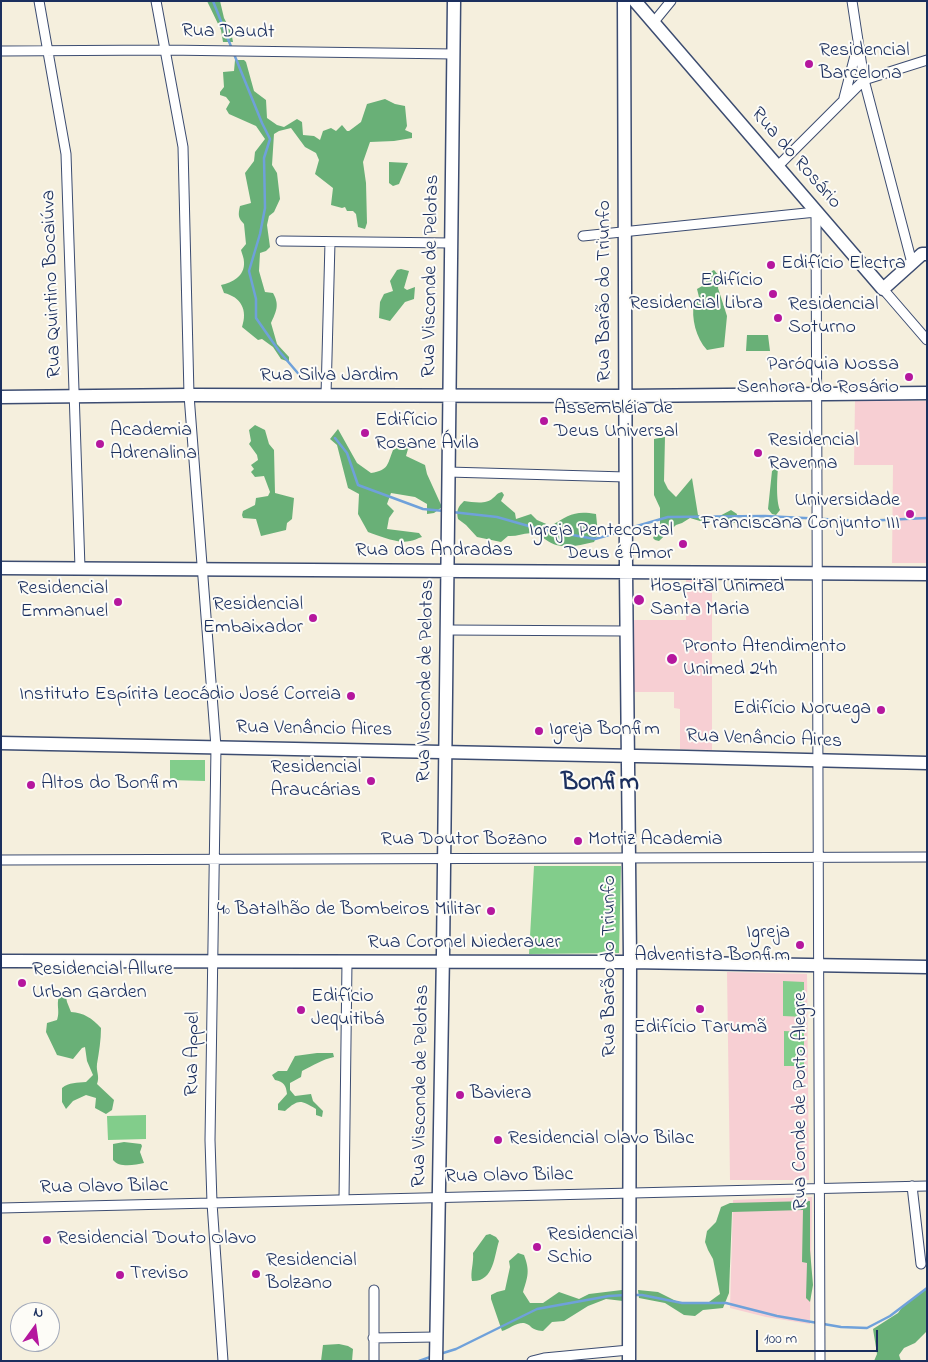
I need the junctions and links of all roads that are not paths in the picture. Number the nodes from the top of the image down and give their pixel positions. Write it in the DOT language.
graph roads {
  1 [pos="39,1"];
  2 [pos="156,1"];
  3 [pos="454,1"];
  4 [pos="624,1"];
  5 [pos="635,1"];
  6 [pos="671,1"];
  7 [pos="852,1"];
  8 [pos="653,23"];
  9 [pos="858,43"];
  10 [pos="165,50"];
  11 [pos="1,51"];
  12 [pos="48,51"];
  13 [pos="454,54"];
  14 [pos="927,60"];
  15 [pos="864,80"];
  16 [pos="843,100"];
  17 [pos="777,166"];
  18 [pos="816,212"];
  19 [pos="625,232"];
  20 [pos="583,236"];
  21 [pos="281,241"];
  22 [pos="330,242"];
  23 [pos="451,243"];
  24 [pos="927,254"];
  25 [pos="912,263"];
  26 [pos="883,289"];
  27 [pos="927,340"];
  28 [pos="927,393"];
  29 [pos="816,394"];
  30 [pos="189,395"];
  31 [pos="326,395"];
  32 [pos="449,396"];
  33 [pos="625,396"];
  34 [pos="1,397"];
  35 [pos="75,397"];
  36 [pos="448,472"];
  37 [pos="626,477"];
  38 [pos="1,568"];
  39 [pos="80,568"];
  40 [pos="203,569"];
  41 [pos="447,570"];
  42 [pos="626,572"];
  43 [pos="816,573"];
  44 [pos="927,574"];
  45 [pos="446,630"];
  46 [pos="627,631"];
  47 [pos="1,743"];
  48 [pos="216,747"];
  49 [pos="445,752"];
  50 [pos="629,756"];
  51 [pos="817,760"];
  52 [pos="927,763"];
  53 [pos="818,857"];
  54 [pos="927,857"];
  55 [pos="630,858"];
  56 [pos="444,859"];
  57 [pos="1,860"];
  58 [pos="215,860"];
  59 [pos="1,960"];
  60 [pos="214,962"];
  61 [pos="347,962"];
  62 [pos="630,962"];
  63 [pos="443,963"];
  64 [pos="818,965"];
  65 [pos="927,967"];
  66 [pos="912,1186"];
  67 [pos="927,1186"];
  68 [pos="820,1188"];
  69 [pos="630,1192"];
  70 [pos="439,1197"];
  71 [pos="344,1199"];
  72 [pos="212,1202"];
  73 [pos="1,1208"];
  74 [pos="921,1264"];
  75 [pos="374,1290"];
  76 [pos="373,1338"];
  77 [pos="436,1338"];
  78 [pos="629,1356"];
  79 [pos="223,1361"];
  80 [pos="374,1361"];
  81 [pos="436,1361"];
  82 [pos="532,1361"];
  83 [pos="820,1361"];
  1 -- 12 [label="street, Rua Quintino Bocaiúva"];
  2 -- 10 [label="street, Rua Appel"];
  3 -- 13 [label="street, Rua Visconde de Pelotas"];
  4 -- 19 [label="street, Rua Barão do Triunfo"];
  5 -- 8 [label="street, Rua do Rosário"];
  6 -- 8 [label="street"];
  7 -- 9 [label="street"];
  8 -- 17 [label="street, Rua do Rosário"];
  9 -- 15 [label="street"];
  9 -- 16 [label="street"];
  10 -- 12 [label="street, Rua Daudt"];
  10 -- 13 [label="street, Rua Daudt"];
  10 -- 30 [label="street, Rua Appel"];
  11 -- 12 [label="street, Rua Daudt"];
  12 -- 35 [label="street, Rua Quintino Bocaiúva"];
  13 -- 23 [label="street, Rua Visconde de Pelotas"];
  14 -- 15 [label="street"];
  15 -- 16 [label="street"];
  15 -- 25 [label="street"];
  16 -- 17 [label="street"];
  17 -- 18 [label="street, Rua do Rosário"];
  18 -- 19 [label="street"];
  18 -- 26 [label="street, Rua do Rosário"];
  18 -- 29 [label="street, Rua Conde de Porto Alegre"];
  19 -- 20 [label="street"];
  19 -- 33 [label="street, Rua Barão do Triunfo"];
  21 -- 22 [label="street"];
  22 -- 23 [label="street"];
  22 -- 31 [label="street"];
  23 -- 32 [label="street, Rua Visconde de Pelotas"];
  24 -- 25 [label="street"];
  25 -- 26 [label="street"];
  26 -- 27 [label="street, Rua do Rosário"];
  28 -- 29 [label="street, Rua Silva Jardim"];
  29 -- 33 [label="street, Rua Silva Jardim"];
  29 -- 43 [label="street, Rua Conde de Porto Alegre"];
  30 -- 31 [label="street, Rua Silva Jardim"];
  30 -- 35 [label="street, Rua Silva Jardim"];
  30 -- 40 [label="street, Rua Appel"];
  31 -- 32 [label="street, Rua Silva Jardim"];
  32 -- 33 [label="street, Rua Silva Jardim"];
  32 -- 36 [label="street, Rua Visconde de Pelotas"];
  33 -- 37 [label="street, Rua Barão do Triunfo"];
  34 -- 35 [label="street, Rua Silva Jardim"];
  35 -- 39 [label="street, Rua Quintino Bocaiúva"];
  36 -- 37 [label="street"];
  36 -- 41 [label="street, Rua Visconde de Pelotas"];
  37 -- 42 [label="street, Rua Barão do Triunfo"];
  38 -- 39 [label="street, Rua dos Andradas"];
  39 -- 40 [label="street, Rua dos Andradas"];
  40 -- 41 [label="street, Rua dos Andradas"];
  40 -- 48 [label="street, Rua Appel"];
  41 -- 42 [label="street, Rua dos Andradas"];
  41 -- 45 [label="street, Rua Visconde de Pelotas"];
  42 -- 43 [label="street, Rua dos Andradas"];
  42 -- 46 [label="street, Rua Barão do Triunfo"];
  43 -- 44 [label="street, Rua dos Andradas"];
  43 -- 51 [label="street, Rua Conde de Porto Alegre"];
  45 -- 46 [label="street"];
  45 -- 49 [label="street, Rua Visconde de Pelotas"];
  46 -- 50 [label="street, Rua Barão do Triunfo"];
  47 -- 48 [label="street, Rua Venâncio Aires"];
  48 -- 49 [label="street, Rua Venâncio Aires"];
  48 -- 58 [label="street, Rua Appel"];
  49 -- 50 [label="street, Rua Venâncio Aires"];
  49 -- 56 [label="street, Rua Visconde de Pelotas"];
  50 -- 51 [label="street, Rua Venâncio Aires"];
  50 -- 55 [label="street, Rua Barão do Triunfo"];
  51 -- 52 [label="street, Rua Venâncio Aires"];
  51 -- 53 [label="street, Rua Conde de Porto Alegre"];
  53 -- 54 [label="street, Rua Doutor Bozano"];
  53 -- 55 [label="street, Rua Doutor Bozano"];
  53 -- 64 [label="street, Rua Conde de Porto Alegre"];
  55 -- 56 [label="street, Rua Doutor Bozano"];
  55 -- 62 [label="street, Rua Barão do Triunfo"];
  56 -- 58 [label="street, Rua Doutor Bozano"];
  56 -- 63 [label="street, Rua Visconde de Pelotas"];
  57 -- 58 [label="street, Rua Doutor Bozano"];
  58 -- 60 [label="street, Rua Appel"];
  59 -- 60 [label="street, Rua Coronel Niederauer"];
  60 -- 61 [label="street, Rua Coronel Niederauer"];
  60 -- 72 [label="street, Rua Appel"];
  61 -- 63 [label="street, Rua Coronel Niederauer"];
  61 -- 71 [label="street"];
  62 -- 63 [label="street, Rua Coronel Niederauer"];
  62 -- 64 [label="street, Rua Coronel Niederauer"];
  62 -- 69 [label="street, Rua Barão do Triunfo"];
  63 -- 70 [label="street, Rua Visconde de Pelotas"];
  64 -- 65 [label="street, Rua Coronel Niederauer"];
  64 -- 68 [label="street, Rua Conde de Porto Alegre"];
  66 -- 67 [label="street, Rua Olavo Bilac"];
  66 -- 68 [label="street, Rua Olavo Bilac"];
  66 -- 74 [label="street"];
  68 -- 69 [label="street, Rua Olavo Bilac"];
  68 -- 83 [label="street, Rua Conde de Porto Alegre"];
  69 -- 70 [label="street, Rua Olavo Bilac"];
  69 -- 78 [label="street, Rua Barão do Triunfo"];
  70 -- 71 [label="street, Rua Olavo Bilac"];
  70 -- 77 [label="street, Rua Visconde de Pelotas"];
  71 -- 72 [label="street, Rua Olavo Bilac"];
  72 -- 73 [label="street, Rua Olavo Bilac"];
  72 -- 79 [label="street, Rua Appel"];
  75 -- 76 [label="street"];
  76 -- 77 [label="street"];
  76 -- 80 [label="street"];
  77 -- 81 [label="street, Rua Visconde de Pelotas"];
  78 -- 82 [label="street"];
}
